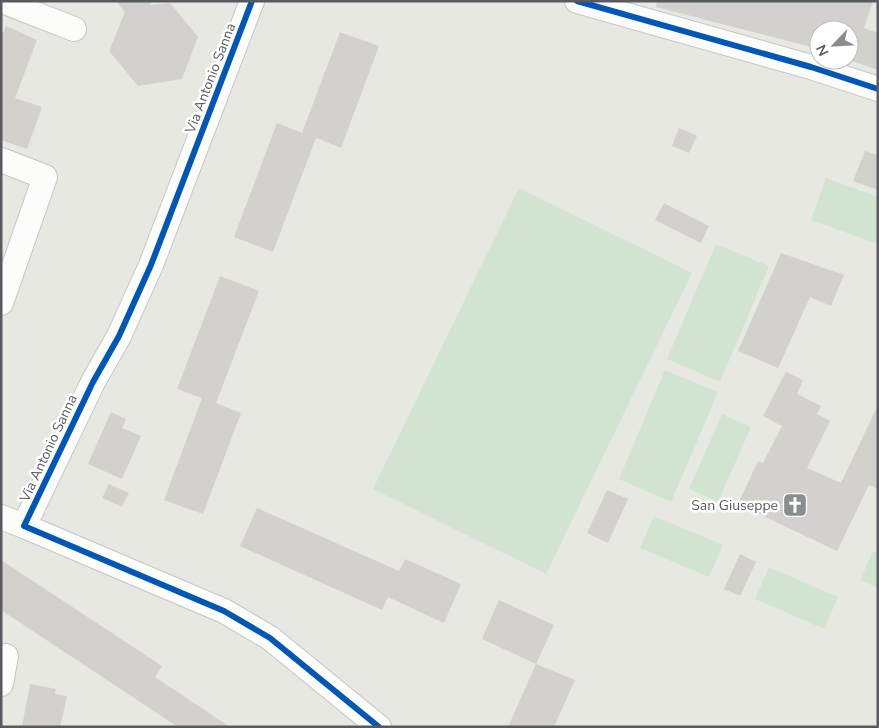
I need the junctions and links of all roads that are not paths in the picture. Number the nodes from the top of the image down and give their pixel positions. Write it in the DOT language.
graph roads {
  1 [pos="2,1"];
  2 [pos="252,1"];
  3 [pos="589,2"];
  4 [pos="74,29"];
  5 [pos="878,90"];
  6 [pos="1,160"];
  7 [pos="1,303"];
  8 [pos="1,517"];
  9 [pos="24,526"];
  10 [pos="6,656"];
  11 [pos="1,684"];
  12 [pos="379,727"];
  1 -- 4 [label="street"];
  2 -- 9 [label="street, Via Antonio Sanna"];
  3 -- 5 [label="street"];
  6 -- 7 [label="street"];
  8 -- 9 [label="street"];
  9 -- 12 [label="street"];
  10 -- 11 [label="street"];
}
